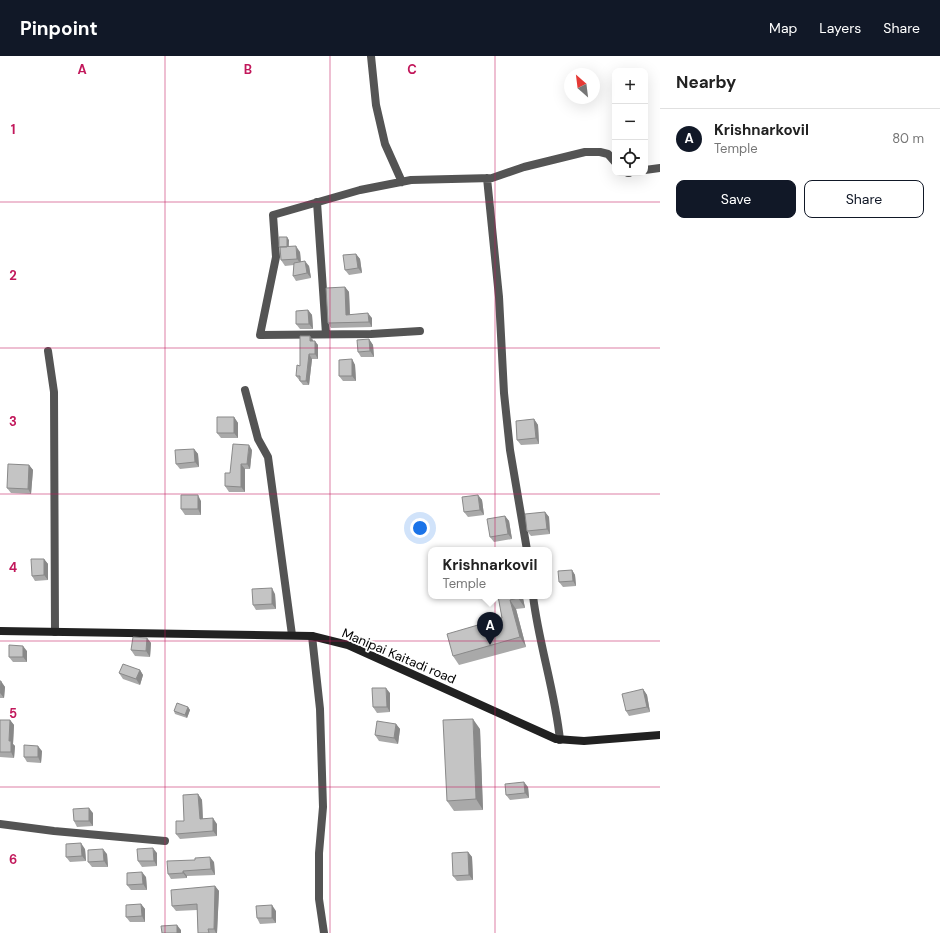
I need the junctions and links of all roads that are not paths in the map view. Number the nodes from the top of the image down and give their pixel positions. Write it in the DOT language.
graph roads {
  1 [pos="371,56"];
  2 [pos="612,159"];
  3 [pos="660,168"];
  4 [pos="648,170"];
  5 [pos="487,178"];
  6 [pos="402,182"];
  7 [pos="318,202"];
  8 [pos="420,331"];
  9 [pos="326,334"];
  10 [pos="48,351"];
  11 [pos="245,390"];
  12 [pos="526,547"];
  13 [pos="533,599"];
  14 [pos="0,631"];
  15 [pos="55,632"];
  16 [pos="292,635"];
  17 [pos="312,636"];
  18 [pos="660,735"];
  19 [pos="560,740"];
  20 [pos="0,824"];
  21 [pos="165,841"];
  22 [pos="324,933"];
  1 -- 6 [label="street"];
  2 -- 5 [label="street"];
  3 -- 4 [label="street"];
  5 -- 6 [label="street"];
  5 -- 12 [label="street"];
  6 -- 7 [label="street"];
  7 -- 9 [label="street"];
  7 -- 9 [label="street"];
  8 -- 9 [label="street"];
  10 -- 15 [label="street"];
  11 -- 16 [label="street"];
  13 -- 19 [label="street"];
  14 -- 15 [label="main road, Manipai Kaitadi road"];
  15 -- 16 [label="main road, Manipai Kaitadi road"];
  16 -- 17 [label="main road, Manipai Kaitadi road"];
  17 -- 19 [label="main road, Manipai Kaitadi road"];
  17 -- 22 [label="street"];
  18 -- 19 [label="main road, Manipai Kaitadi road"];
  20 -- 21 [label="street"];
}
